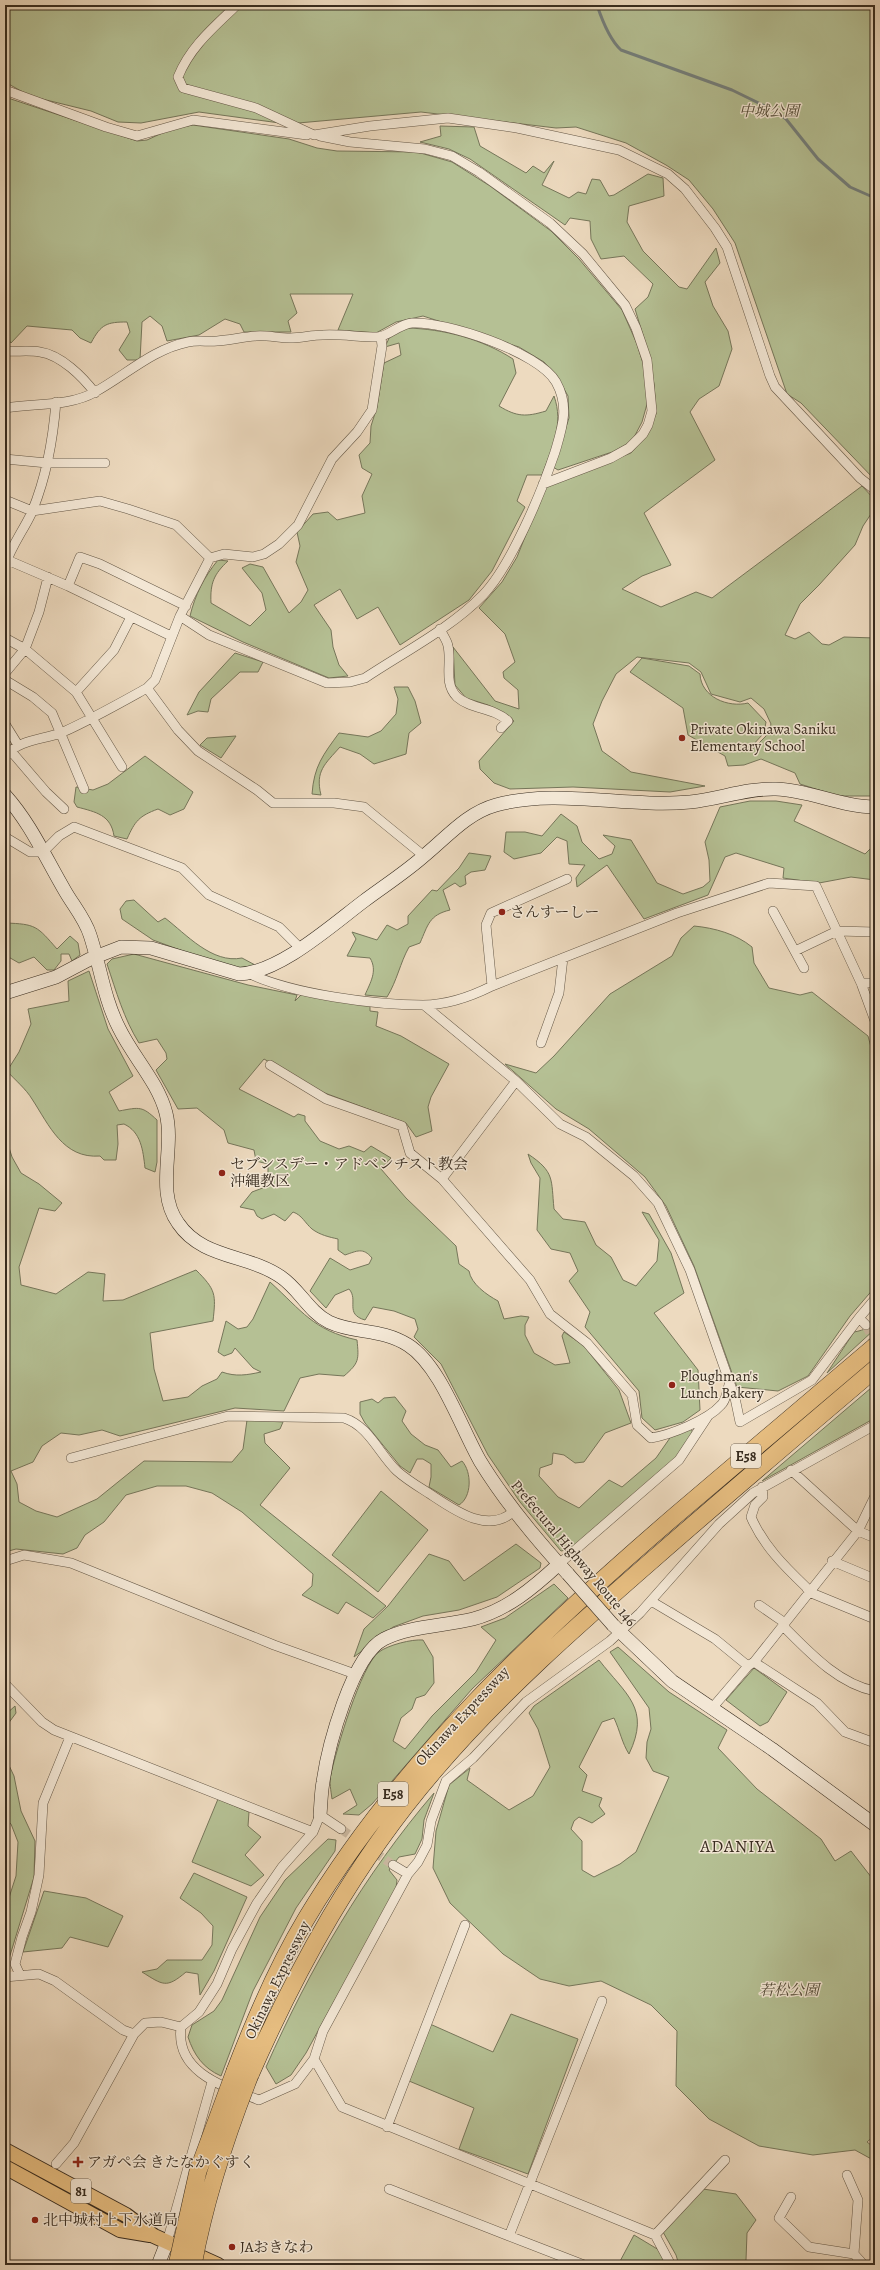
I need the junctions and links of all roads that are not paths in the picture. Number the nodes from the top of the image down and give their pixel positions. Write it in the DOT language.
graph roads {
  1 [pos="237,5"];
  2 [pos="5,90"];
  3 [pos="314,135"];
  4 [pos="381,337"];
  5 [pos="5,351"];
  6 [pos="94,393"];
  7 [pos="56,402"];
  8 [pos="5,408"];
  9 [pos="5,459"];
  10 [pos="47,463"];
  11 [pos="105,463"];
  12 [pos="543,484"];
  13 [pos="875,490"];
  14 [pos="5,500"];
  15 [pos="32,511"];
  16 [pos="210,558"];
  17 [pos="6,562"];
  18 [pos="48,577"];
  19 [pos="68,586"];
  20 [pos="186,606"];
  21 [pos="180,616"];
  22 [pos="131,617"];
  23 [pos="440,629"];
  24 [pos="171,636"];
  25 [pos="5,638"];
  26 [pos="25,649"];
  27 [pos="5,673"];
  28 [pos="5,680"];
  29 [pos="147,688"];
  30 [pos="76,692"];
  31 [pos="91,719"];
  32 [pos="5,724"];
  33 [pos="501,728"];
  34 [pos="61,733"];
  35 [pos="11,751"];
  36 [pos="122,767"];
  37 [pos="84,788"];
  38 [pos="5,795"];
  39 [pos="875,807"];
  40 [pos="64,809"];
  41 [pos="5,837"];
  42 [pos="43,852"];
  43 [pos="424,856"];
  44 [pos="568,879"];
  45 [pos="773,911"];
  46 [pos="837,932"];
  47 [pos="875,932"];
  48 [pos="301,949"];
  49 [pos="795,951"];
  50 [pos="96,956"];
  51 [pos="563,958"];
  52 [pos="804,968"];
  53 [pos="250,974"];
  54 [pos="861,982"];
  55 [pos="875,983"];
  56 [pos="492,986"];
  57 [pos="5,993"];
  58 [pos="424,1005"];
  59 [pos="875,1021"];
  60 [pos="541,1043"];
  61 [pos="270,1065"];
  62 [pos="516,1082"];
  63 [pos="442,1179"];
  64 [pos="875,1299"];
  65 [pos="859,1318"];
  66 [pos="866,1325"];
  67 [pos="875,1346"];
  68 [pos="875,1369"];
  69 [pos="729,1385"];
  70 [pos="708,1416"];
  71 [pos="875,1425"];
  72 [pos="71,1458"];
  73 [pos="791,1470"];
  74 [pos="762,1487"];
  75 [pos="875,1496"];
  76 [pos="514,1511"];
  77 [pos="858,1530"];
  78 [pos="875,1538"];
  79 [pos="5,1561"];
  80 [pos="832,1561"];
  81 [pos="559,1564"];
  82 [pos="875,1579"];
  83 [pos="809,1592"];
  84 [pos="651,1601"];
  85 [pos="759,1605"];
  86 [pos="875,1619"];
  87 [pos="784,1625"];
  88 [pos="616,1629"];
  89 [pos="751,1664"];
  90 [pos="355,1674"];
  91 [pos="5,1684"];
  92 [pos="875,1691"];
  93 [pos="713,1707"];
  94 [pos="70,1737"];
  95 [pos="875,1743"];
  96 [pos="320,1815"];
  97 [pos="874,1823"];
  98 [pos="341,1829"];
  99 [pos="313,1832"];
  100 [pos="393,1865"];
  101 [pos="408,1874"];
  102 [pos="465,1925"];
  103 [pos="20,1975"];
  104 [pos="5,1976"];
  105 [pos="602,2000"];
  106 [pos="181,2027"];
  107 [pos="134,2034"];
  108 [pos="314,2059"];
  109 [pos="242,2073"];
  110 [pos="212,2082"];
  111 [pos="387,2127"];
  112 [pos="5,2150"];
  113 [pos="725,2160"];
  114 [pos="56,2164"];
  115 [pos="5,2166"];
  116 [pos="847,2175"];
  117 [pos="529,2184"];
  118 [pos="389,2189"];
  119 [pos="791,2197"];
  120 [pos="655,2235"];
  121 [pos="154,2236"];
  122 [pos="509,2236"];
  123 [pos="167,2242"];
  124 [pos="854,2254"];
  125 [pos="158,2265"];
  126 [pos="177,2265"];
  127 [pos="193,2265"];
  128 [pos="218,2265"];
  129 [pos="584,2265"];
  130 [pos="671,2265"];
  131 [pos="864,2265"];
  1 -- 3 [label="street"];
  2 -- 3 [label="street"];
  3 -- 12 [label="street"];
  3 -- 13 [label="street"];
  4 -- 6 [label="street"];
  4 -- 12 [label="street"];
  4 -- 16 [label="street"];
  5 -- 6 [label="street"];
  6 -- 7 [label="street"];
  7 -- 8 [label="street"];
  7 -- 10 [label="street"];
  9 -- 10 [label="street"];
  10 -- 11 [label="street"];
  10 -- 15 [label="street"];
  12 -- 23 [label="street"];
  14 -- 15 [label="street"];
  15 -- 16 [label="street"];
  15 -- 17 [label="street"];
  16 -- 20 [label="street"];
  17 -- 18 [label="street"];
  18 -- 19 [label="street"];
  18 -- 26 [label="street"];
  19 -- 20 [label="street"];
  19 -- 22 [label="street"];
  20 -- 21 [label="street"];
  21 -- 23 [label="street"];
  21 -- 24 [label="street"];
  22 -- 24 [label="street"];
  22 -- 30 [label="street"];
  23 -- 33 [label="street"];
  24 -- 29 [label="street"];
  25 -- 26 [label="street"];
  26 -- 27 [label="street"];
  26 -- 30 [label="street"];
  28 -- 34 [label="street"];
  29 -- 31 [label="street"];
  29 -- 43 [label="street"];
  30 -- 31 [label="street"];
  31 -- 34 [label="street"];
  31 -- 36 [label="street"];
  32 -- 35 [label="street"];
  34 -- 35 [label="street"];
  34 -- 37 [label="street"];
  35 -- 40 [label="street"];
  38 -- 42 [label="main road, Prefectural Highway Route 146"];
  39 -- 43 [label="main road"];
  41 -- 42 [label="street"];
  42 -- 48 [label="street"];
  42 -- 50 [label="main road, Prefectural Highway Route 146"];
  43 -- 48 [label="main road"];
  44 -- 56 [label="street"];
  45 -- 49 [label="street"];
  46 -- 47 [label="street"];
  46 -- 49 [label="street"];
  46 -- 51 [label="street"];
  46 -- 54 [label="street"];
  48 -- 53 [label="main road"];
  49 -- 52 [label="street"];
  50 -- 53 [label="main road"];
  50 -- 57 [label="main road"];
  50 -- 76 [label="main road, Prefectural Highway Route 146"];
  51 -- 56 [label="street"];
  51 -- 60 [label="street"];
  53 -- 58 [label="street"];
  54 -- 55 [label="street"];
  54 -- 59 [label="street"];
  56 -- 58 [label="street"];
  58 -- 62 [label="street"];
  61 -- 63 [label="street"];
  62 -- 63 [label="street"];
  62 -- 69 [label="street"];
  63 -- 70 [label="street"];
  64 -- 65 [label="street"];
  65 -- 66 [label="street"];
  65 -- 69 [label="street"];
  67 -- 109 [label="highway, Okinawa Expressway / E58"];
  68 -- 109 [label="highway, Okinawa Expressway / E58"];
  69 -- 70 [label="street"];
  70 -- 81 [label="street"];
  71 -- 73 [label="street"];
  72 -- 76 [label="street"];
  73 -- 74 [label="street"];
  73 -- 77 [label="street"];
  74 -- 83 [label="street"];
  74 -- 84 [label="street"];
  75 -- 77 [label="street"];
  76 -- 81 [label="main road, Prefectural Highway Route 146"];
  77 -- 78 [label="street"];
  77 -- 80 [label="street"];
  79 -- 90 [label="street"];
  80 -- 82 [label="street"];
  80 -- 83 [label="street"];
  81 -- 88 [label="main road, Prefectural Highway Route 146, bridge"];
  81 -- 90 [label="main road"];
  83 -- 86 [label="street"];
  83 -- 87 [label="street"];
  84 -- 88 [label="street"];
  84 -- 89 [label="street"];
  85 -- 87 [label="street"];
  87 -- 89 [label="street"];
  87 -- 92 [label="street"];
  88 -- 93 [label="main road, Prefectural Highway Route 146"];
  88 -- 101 [label="street"];
  89 -- 93 [label="street"];
  89 -- 95 [label="street"];
  90 -- 96 [label="main road"];
  91 -- 94 [label="street"];
  93 -- 97 [label="main road, Prefectural Highway Route 146"];
  94 -- 99 [label="street"];
  94 -- 103 [label="street"];
  96 -- 98 [label="street"];
  96 -- 99 [label="street"];
  99 -- 106 [label="street"];
  100 -- 101 [label="street"];
  101 -- 108 [label="street"];
  102 -- 111 [label="street"];
  103 -- 104 [label="street"];
  103 -- 107 [label="street"];
  105 -- 117 [label="street"];
  106 -- 107 [label="street"];
  106 -- 110 [label="street"];
  107 -- 114 [label="street"];
  108 -- 110 [label="street"];
  108 -- 111 [label="street"];
  109 -- 126 [label="highway, Okinawa Expressway / E58, bridge"];
  109 -- 127 [label="highway, Okinawa Expressway / E58, bridge"];
  110 -- 123 [label="street"];
  111 -- 117 [label="street"];
  112 -- 121 [label="main road, 81"];
  113 -- 120 [label="street"];
  115 -- 121 [label="main road, 81"];
  116 -- 124 [label="street"];
  117 -- 120 [label="street"];
  117 -- 122 [label="street"];
  118 -- 122 [label="street"];
  119 -- 124 [label="street"];
  120 -- 130 [label="street"];
  121 -- 123 [label="main road, 81"];
  122 -- 129 [label="street"];
  123 -- 125 [label="main road"];
  123 -- 128 [label="main road, 81"];
  124 -- 131 [label="street"];
}
